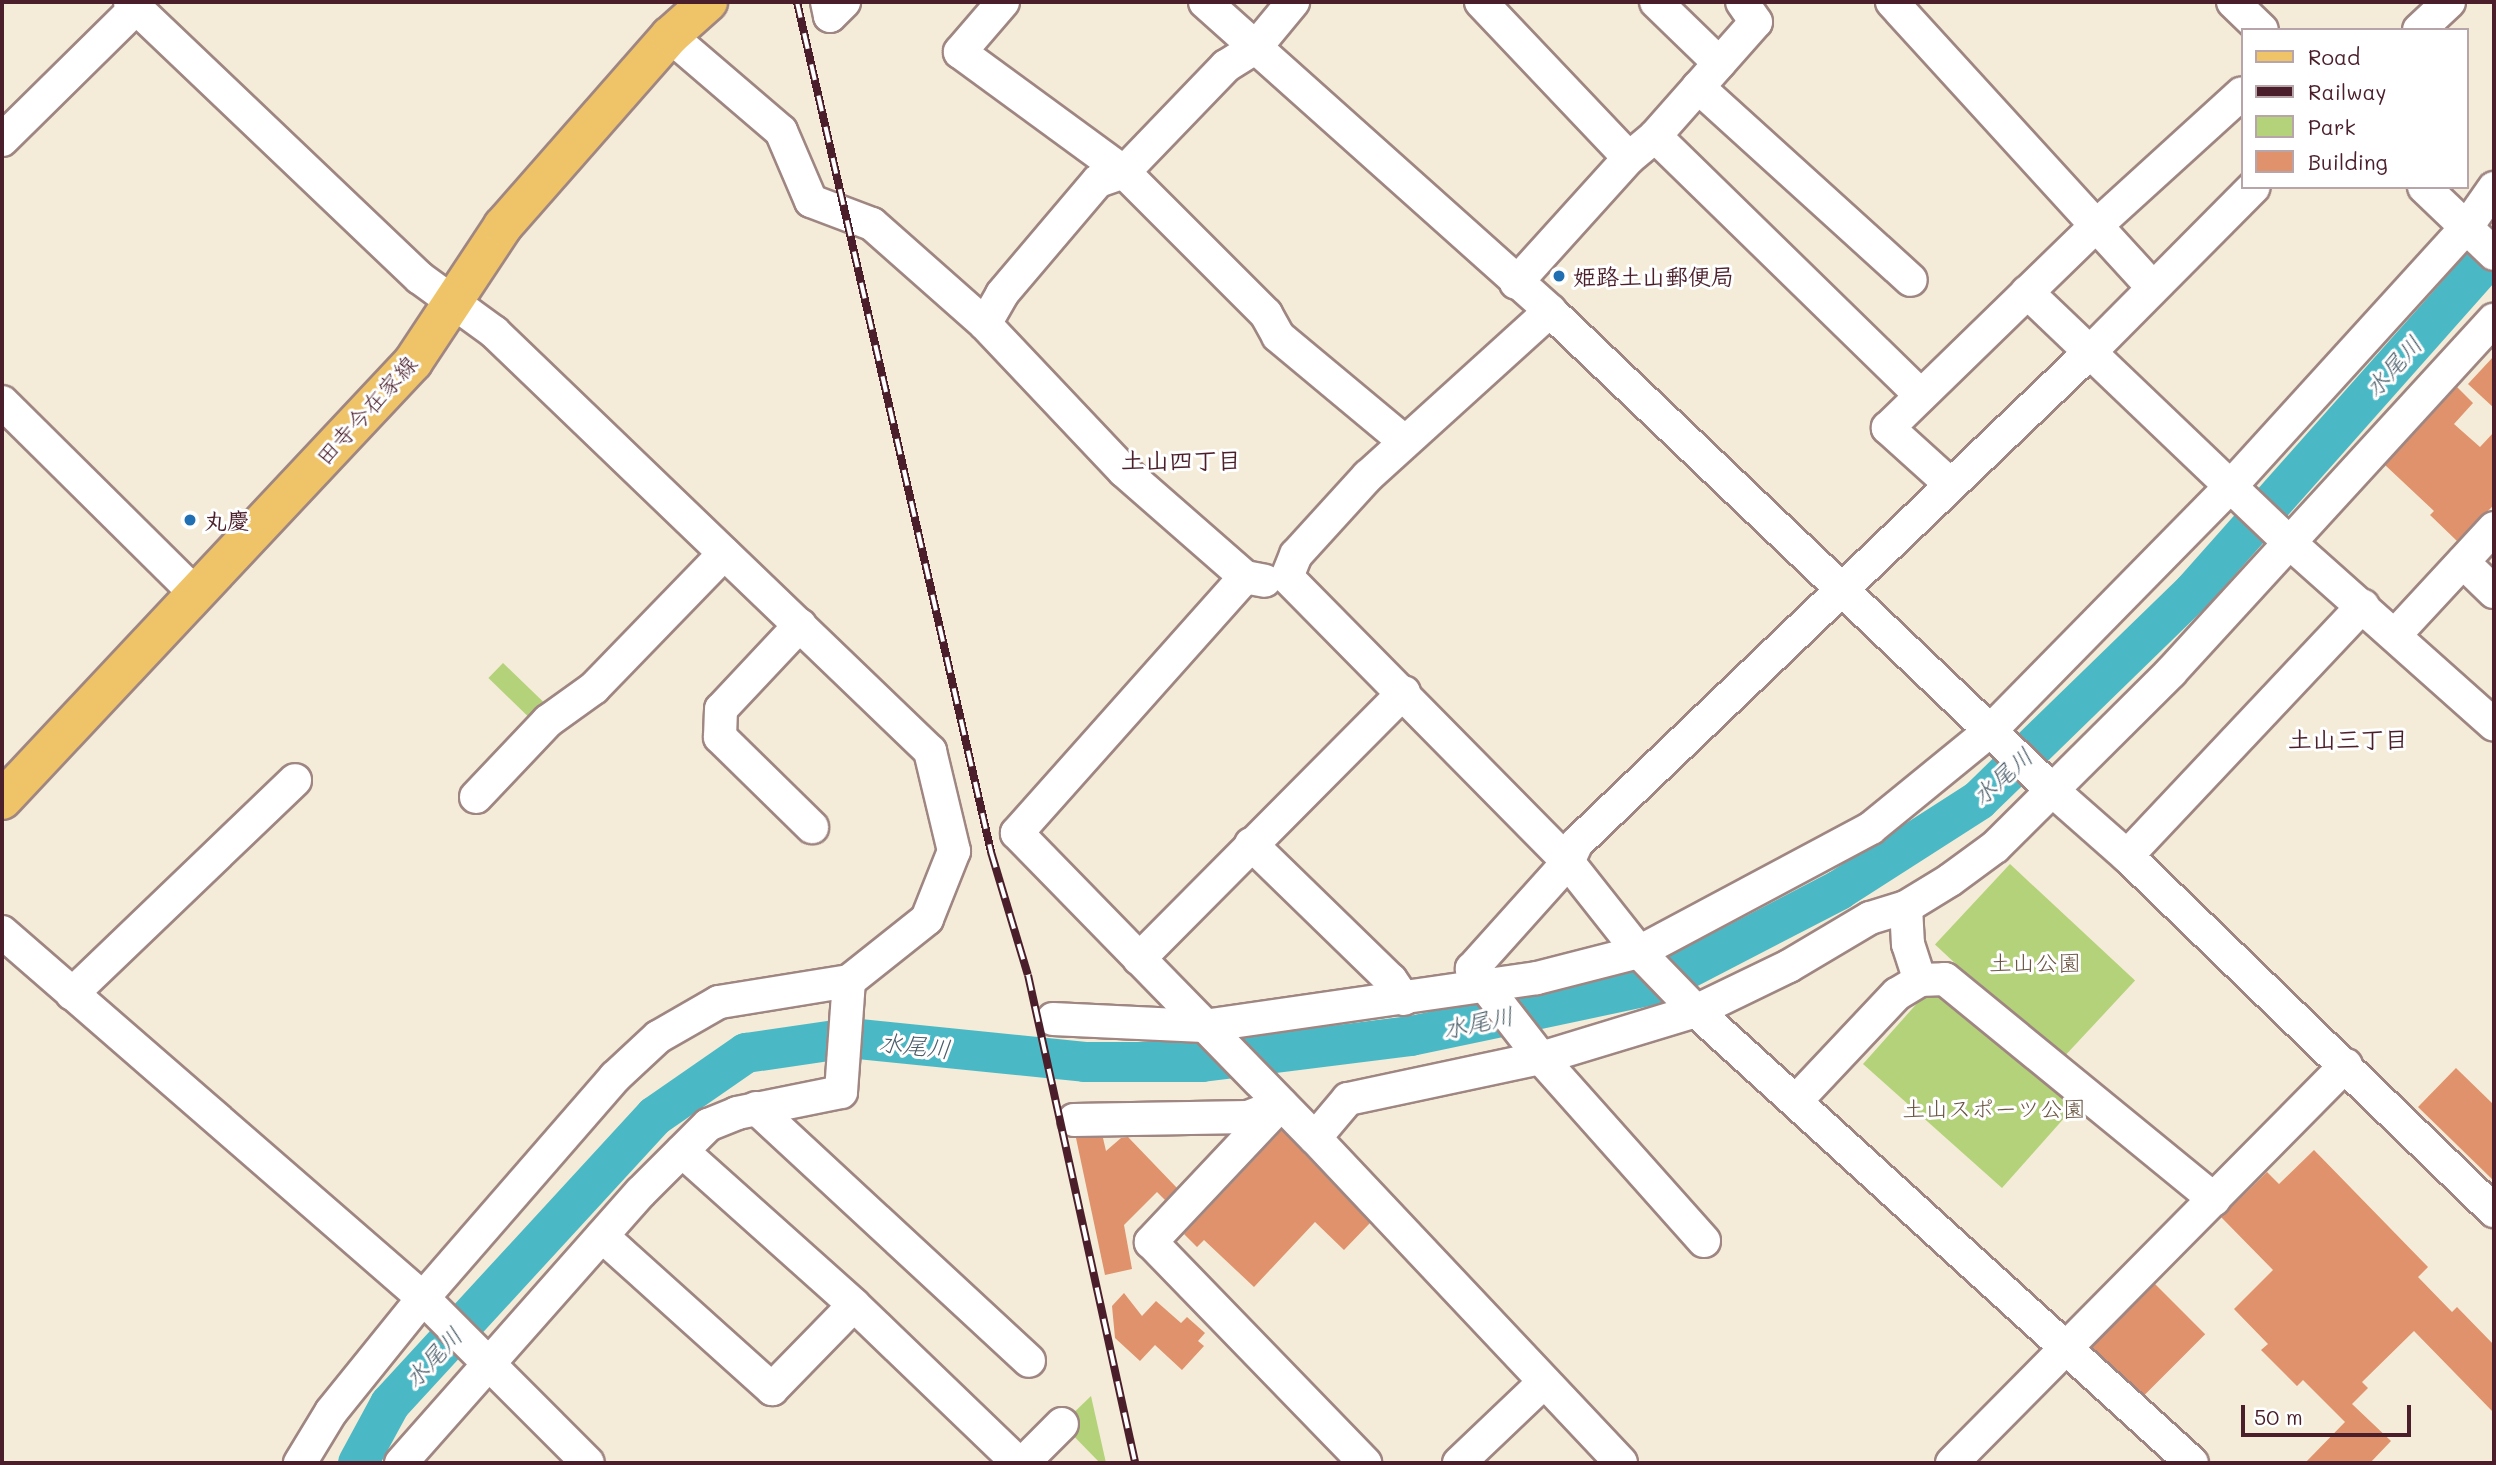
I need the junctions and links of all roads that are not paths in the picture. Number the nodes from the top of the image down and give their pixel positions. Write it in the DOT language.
graph roads {
  1 [pos="708,2"];
  2 [pos="827,2"];
  3 [pos="844,2"];
  4 [pos="1003,2"];
  5 [pos="1205,2"];
  6 [pos="1293,2"];
  7 [pos="1481,2"];
  8 [pos="1656,2"];
  9 [pos="1742,2"];
  10 [pos="1892,2"];
  11 [pos="2234,2"];
  12 [pos="2449,2"];
  13 [pos="133,5"];
  14 [pos="2260,28"];
  15 [pos="2420,28"];
  16 [pos="670,36"];
  17 [pos="1255,48"];
  18 [pos="1719,63"];
  19 [pos="1698,87"];
  20 [pos="2240,95"];
  21 [pos="1655,136"];
  22 [pos="2,140"];
  23 [pos="1629,158"];
  24 [pos="1124,172"];
  25 [pos="2494,188"];
  26 [pos="2252,189"];
  27 [pos="2426,189"];
  28 [pos="2096,226"];
  29 [pos="2466,228"];
  30 [pos="2494,254"];
  31 [pos="1911,280"];
  32 [pos="1516,283"];
  33 [pos="2152,287"];
  34 [pos="2027,292"];
  35 [pos="452,300"];
  36 [pos="1550,311"];
  37 [pos="2494,319"];
  38 [pos="985,324"];
  39 [pos="2088,354"];
  40 [pos="1919,394"];
  41 [pos="2,402"];
  42 [pos="1404,441"];
  43 [pos="1950,484"];
  44 [pos="2231,486"];
  45 [pos="2494,528"];
  46 [pos="2290,543"];
  47 [pos="724,554"];
  48 [pos="2463,562"];
  49 [pos="1287,576"];
  50 [pos="1245,577"];
  51 [pos="1842,587"];
  52 [pos="2494,592"];
  53 [pos="196,594"];
  54 [pos="2363,606"];
  55 [pos="800,625"];
  56 [pos="2395,635"];
  57 [pos="1404,692"];
  58 [pos="2494,725"];
  59 [pos="1991,730"];
  60 [pos="295,780"];
  61 [pos="2051,789"];
  62 [pos="476,797"];
  63 [pos="2,800"];
  64 [pos="812,827"];
  65 [pos="1251,844"];
  66 [pos="2127,856"];
  67 [pos="1568,862"];
  68 [pos="1906,907"];
  69 [pos="2,932"];
  70 [pos="1639,952"];
  71 [pos="1139,959"];
  72 [pos="1920,980"];
  73 [pos="849,981"];
  74 [pos="1483,988"];
  75 [pos="72,994"];
  76 [pos="1404,999"];
  77 [pos="1696,1011"];
  78 [pos="1053,1019"];
  79 [pos="1204,1026"];
  80 [pos="1541,1058"];
  81 [pos="2346,1065"];
  82 [pos="1797,1101"];
  83 [pos="1281,1104"];
  84 [pos="756,1108"];
  85 [pos="1074,1120"];
  86 [pos="1315,1138"];
  87 [pos="682,1151"];
  88 [pos="2214,1199"];
  89 [pos="2494,1212"];
  90 [pos="602,1236"];
  91 [pos="1704,1241"];
  92 [pos="423,1298"];
  93 [pos="855,1305"];
  94 [pos="2064,1349"];
  95 [pos="1029,1361"];
  96 [pos="488,1365"];
  97 [pos="1543,1382"];
  98 [pos="1062,1424"];
  99 [pos="1350,1458"];
  100 [pos="300,1463"];
  101 [pos="401,1463"];
  102 [pos="588,1463"];
  103 [pos="1021,1463"];
  104 [pos="1459,1463"];
  105 [pos="1621,1463"];
  106 [pos="1952,1463"];
  107 [pos="2192,1463"];
  1 -- 16 [label="main road, 田寺今在家線"];
  2 -- 3 [label="street"];
  4 -- 24 [label="street"];
  5 -- 17 [label="street"];
  6 -- 17 [label="street"];
  7 -- 23 [label="street"];
  8 -- 18 [label="street"];
  9 -- 18 [label="street"];
  10 -- 28 [label="street"];
  11 -- 14 [label="street"];
  12 -- 15 [label="street"];
  13 -- 22 [label="street"];
  13 -- 35 [label="street"];
  16 -- 35 [label="main road, 田寺今在家線"];
  16 -- 38 [label="street"];
  17 -- 24 [label="street"];
  17 -- 32 [label="street"];
  18 -- 19 [label="street"];
  19 -- 21 [label="street"];
  19 -- 31 [label="street"];
  20 -- 28 [label="street"];
  21 -- 23 [label="street"];
  21 -- 40 [label="street"];
  23 -- 32 [label="street"];
  24 -- 38 [label="street"];
  24 -- 42 [label="street"];
  25 -- 29 [label="street"];
  26 -- 33 [label="street"];
  27 -- 29 [label="street"];
  28 -- 33 [label="street"];
  28 -- 34 [label="street"];
  29 -- 30 [label="street"];
  29 -- 44 [label="street"];
  32 -- 36 [label="street"];
  33 -- 39 [label="street"];
  34 -- 39 [label="street"];
  34 -- 40 [label="street"];
  35 -- 47 [label="street"];
  35 -- 53 [label="main road, 田寺今在家線"];
  36 -- 42 [label="street"];
  36 -- 51 [label="street"];
  37 -- 46 [label="street"];
  38 -- 50 [label="street"];
  39 -- 43 [label="street"];
  39 -- 44 [label="street"];
  40 -- 43 [label="street"];
  41 -- 53 [label="street"];
  42 -- 49 [label="street"];
  43 -- 51 [label="street"];
  44 -- 46 [label="street"];
  44 -- 59 [label="street"];
  45 -- 48 [label="street"];
  46 -- 54 [label="street"];
  46 -- 61 [label="street"];
  47 -- 55 [label="street"];
  47 -- 62 [label="street"];
  48 -- 52 [label="street"];
  48 -- 56 [label="street"];
  49 -- 50 [label="street"];
  49 -- 57 [label="street"];
  50 -- 71 [label="street"];
  51 -- 59 [label="street"];
  51 -- 67 [label="street"];
  53 -- 63 [label="main road, 田寺今在家線"];
  54 -- 56 [label="street"];
  54 -- 66 [label="street"];
  55 -- 64 [label="street"];
  55 -- 73 [label="street"];
  56 -- 58 [label="street"];
  57 -- 65 [label="street"];
  57 -- 67 [label="street"];
  59 -- 61 [label="street"];
  59 -- 70 [label="street"];
  60 -- 75 [label="street"];
  61 -- 66 [label="street"];
  61 -- 68 [label="street"];
  65 -- 71 [label="street"];
  65 -- 76 [label="street"];
  66 -- 81 [label="street"];
  67 -- 70 [label="street"];
  67 -- 74 [label="street"];
  68 -- 72 [label="street"];
  68 -- 77 [label="street"];
  69 -- 75 [label="street"];
  70 -- 74 [label="street"];
  70 -- 77 [label="street"];
  71 -- 79 [label="street"];
  72 -- 82 [label="street"];
  72 -- 88 [label="street"];
  73 -- 84 [label="street"];
  73 -- 92 [label="street"];
  74 -- 76 [label="street"];
  74 -- 80 [label="street"];
  75 -- 92 [label="street"];
  76 -- 79 [label="street"];
  77 -- 80 [label="street"];
  77 -- 82 [label="street"];
  78 -- 79 [label="street"];
  79 -- 83 [label="street"];
  80 -- 86 [label="street"];
  80 -- 91 [label="street"];
  81 -- 88 [label="street"];
  81 -- 89 [label="street"];
  82 -- 94 [label="street"];
  83 -- 85 [label="street"];
  83 -- 86 [label="street"];
  83 -- 99 [label="street"];
  84 -- 87 [label="street"];
  84 -- 95 [label="street"];
  86 -- 97 [label="street"];
  87 -- 90 [label="street"];
  87 -- 93 [label="street"];
  88 -- 94 [label="street"];
  90 -- 93 [label="street"];
  90 -- 96 [label="street"];
  92 -- 96 [label="street"];
  92 -- 100 [label="street"];
  93 -- 103 [label="street"];
  94 -- 106 [label="street"];
  94 -- 107 [label="street"];
  96 -- 101 [label="street"];
  96 -- 102 [label="street"];
  97 -- 104 [label="street"];
  97 -- 105 [label="street"];
  98 -- 103 [label="street"];
}
